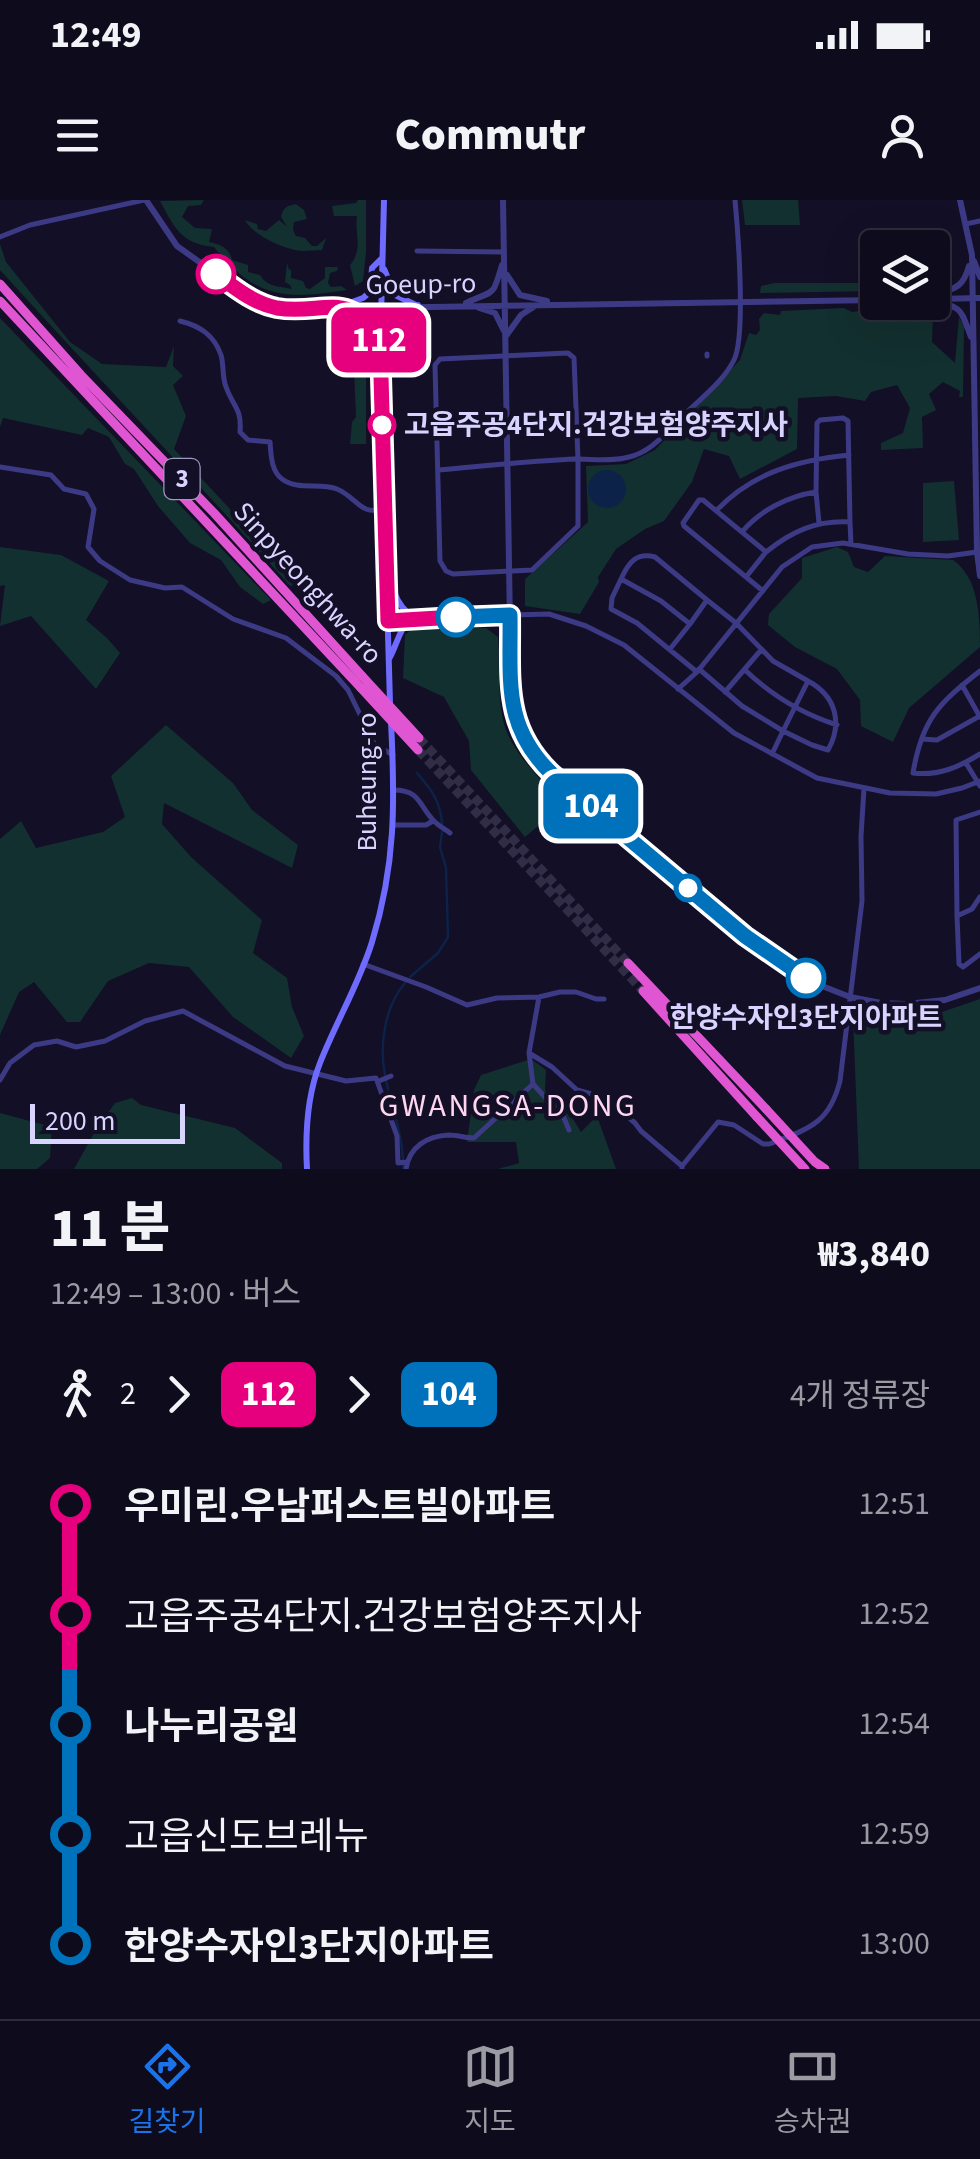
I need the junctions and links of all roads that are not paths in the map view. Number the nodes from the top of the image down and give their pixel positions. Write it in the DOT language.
graph roads {
  1 [pos="145,200"];
  2 [pos="384,200"];
  3 [pos="503,200"];
  4 [pos="735,200"];
  5 [pos="960,200"];
  6 [pos="980,221"];
  7 [pos="966,224"];
  8 [pos="0,237"];
  9 [pos="416,251"];
  10 [pos="972,255"];
  11 [pos="504,256"];
  12 [pos="383,261"];
  13 [pos="504,272"];
  14 [pos="980,276"];
  15 [pos="0,282"];
  16 [pos="950,292"];
  17 [pos="976,298"];
  18 [pos="950,299"];
  19 [pos="860,300"];
  20 [pos="740,302"];
  21 [pos="0,304"];
  22 [pos="459,305"];
  23 [pos="505,305"];
  24 [pos="536,305"];
  25 [pos="552,305"];
  26 [pos="950,305"];
  27 [pos="338,306"];
  28 [pos="418,306"];
  29 [pos="380,307"];
  30 [pos="980,317"];
  31 [pos="180,322"];
  32 [pos="506,337"];
  33 [pos="380,342"];
  34 [pos="973,342"];
  35 [pos="506,357"];
  36 [pos="380,358"];
  37 [pos="977,431"];
  38 [pos="849,455"];
  39 [pos="817,458"];
  40 [pos="578,459"];
  41 [pos="508,464"];
  42 [pos="0,468"];
  43 [pos="438,470"];
  44 [pos="816,492"];
  45 [pos="385,508"];
  46 [pos="716,511"];
  47 [pos="850,522"];
  48 [pos="819,523"];
  49 [pos="742,532"];
  50 [pos="851,544"];
  51 [pos="766,552"];
  52 [pos="977,552"];
  53 [pos="510,572"];
  54 [pos="387,574"];
  55 [pos="980,576"];
  56 [pos="746,577"];
  57 [pos="621,579"];
  58 [pos="762,591"];
  59 [pos="707,600"];
  60 [pos="510,615"];
  61 [pos="440,618"];
  62 [pos="410,620"];
  63 [pos="388,621"];
  64 [pos="736,623"];
  65 [pos="690,624"];
  66 [pos="670,648"];
  67 [pos="761,650"];
  68 [pos="388,660"];
  69 [pos="745,670"];
  70 [pos="980,670"];
  71 [pos="698,671"];
  72 [pos="808,681"];
  73 [pos="962,685"];
  74 [pos="678,689"];
  75 [pos="724,692"];
  76 [pos="795,706"];
  77 [pos="980,717"];
  78 [pos="836,725"];
  79 [pos="782,731"];
  80 [pos="419,738"];
  81 [pos="922,739"];
  82 [pos="418,750"];
  83 [pos="772,754"];
  84 [pos="980,754"];
  85 [pos="393,755"];
  86 [pos="966,763"];
  87 [pos="979,783"];
  88 [pos="864,788"];
  89 [pos="394,790"];
  90 [pos="980,812"];
  91 [pos="433,821"];
  92 [pos="394,826"];
  93 [pos="450,833"];
  94 [pos="980,896"];
  95 [pos="957,916"];
  96 [pos="980,954"];
  97 [pos="628,962"];
  98 [pos="363,964"];
  99 [pos="980,988"];
  100 [pos="643,991"];
  101 [pos="538,997"];
  102 [pos="850,998"];
  103 [pos="604,999"];
  104 [pos="529,1053"];
  105 [pos="317,1074"];
  106 [pos="390,1076"];
  107 [pos="0,1080"];
  108 [pos="378,1081"];
  109 [pos="532,1084"];
  110 [pos="761,1113"];
  111 [pos="568,1130"];
  112 [pos="404,1164"];
  113 [pos="819,1165"];
  114 [pos="682,1167"];
  115 [pos="307,1169"];
  116 [pos="805,1169"];
  1 -- 8 [label="street"];
  1 -- 27 [label="street, Goeup-ro"];
  2 -- 12 [label="main road, Buheung-ro"];
  3 -- 11 [label="street"];
  4 -- 20 [label="street"];
  5 -- 7 [label="street"];
  6 -- 7 [label="street"];
  7 -- 10 [label="street"];
  9 -- 11 [label="street"];
  10 -- 14 [label="street"];
  10 -- 16 [label="street"];
  10 -- 17 [label="street"];
  11 -- 13 [label="street"];
  11 -- 22 [label="street"];
  12 -- 27 [label="main road"];
  12 -- 28 [label="main road"];
  12 -- 29 [label="main road, Buheung-ro"];
  13 -- 23 [label="street"];
  13 -- 25 [label="street"];
  15 -- 80 [label="highway, Sinpyeonghwa-ro / 3, bridge"];
  17 -- 18 [label="street"];
  17 -- 34 [label="street"];
  19 -- 20 [label="street, Goeup-ro"];
  20 -- 25 [label="street, Goeup-ro"];
  20 -- 40 [label="street"];
  21 -- 82 [label="highway, Sinpyeonghwa-ro / 3, bridge"];
  22 -- 23 [label="street, Goeup-ro"];
  22 -- 28 [label="street, Goeup-ro"];
  22 -- 32 [label="street"];
  23 -- 24 [label="street, Goeup-ro"];
  23 -- 32 [label="street"];
  24 -- 25 [label="street, Goeup-ro"];
  24 -- 32 [label="street"];
  26 -- 34 [label="street"];
  27 -- 29 [label="street, Goeup-ro"];
  27 -- 33 [label="main road"];
  28 -- 29 [label="street, Goeup-ro"];
  28 -- 36 [label="main road"];
  29 -- 33 [label="main road, Buheung-ro"];
  30 -- 34 [label="street"];
  31 -- 45 [label="street"];
  32 -- 35 [label="street"];
  33 -- 36 [label="main road, Buheung-ro"];
  34 -- 37 [label="street"];
  35 -- 40 [label="street"];
  35 -- 41 [label="street"];
  35 -- 43 [label="street"];
  36 -- 45 [label="main road, Buheung-ro"];
  37 -- 52 [label="street"];
  38 -- 39 [label="street"];
  38 -- 39 [label="street"];
  38 -- 47 [label="street"];
  39 -- 44 [label="street"];
  39 -- 46 [label="street"];
  40 -- 41 [label="street"];
  40 -- 53 [label="street"];
  41 -- 43 [label="street"];
  41 -- 53 [label="street"];
  42 -- 85 [label="street"];
  43 -- 53 [label="street"];
  44 -- 48 [label="street"];
  44 -- 49 [label="street"];
  45 -- 54 [label="main road, Buheung-ro"];
  46 -- 49 [label="street"];
  46 -- 56 [label="street"];
  47 -- 48 [label="street"];
  47 -- 50 [label="street"];
  48 -- 51 [label="street"];
  49 -- 51 [label="street"];
  50 -- 52 [label="street"];
  50 -- 58 [label="street"];
  51 -- 56 [label="street"];
  52 -- 55 [label="street"];
  53 -- 60 [label="street"];
  54 -- 61 [label="main road"];
  54 -- 63 [label="main road, Buheung-ro"];
  56 -- 58 [label="street"];
  57 -- 59 [label="street"];
  57 -- 65 [label="street"];
  57 -- 66 [label="street"];
  58 -- 64 [label="street"];
  59 -- 64 [label="street"];
  59 -- 65 [label="street"];
  60 -- 61 [label="street"];
  60 -- 74 [label="street"];
  60 -- 102 [label="street"];
  61 -- 62 [label="street"];
  62 -- 63 [label="street"];
  62 -- 68 [label="main road"];
  63 -- 68 [label="main road, Buheung-ro"];
  64 -- 67 [label="street"];
  64 -- 71 [label="street"];
  65 -- 66 [label="street"];
  66 -- 71 [label="street"];
  67 -- 69 [label="street"];
  67 -- 72 [label="street"];
  68 -- 85 [label="main road, Buheung-ro"];
  69 -- 75 [label="street"];
  69 -- 76 [label="street"];
  70 -- 73 [label="street"];
  71 -- 74 [label="street"];
  71 -- 75 [label="street"];
  72 -- 76 [label="street"];
  72 -- 78 [label="street"];
  73 -- 77 [label="street"];
  73 -- 81 [label="street"];
  74 -- 83 [label="street"];
  75 -- 79 [label="street"];
  76 -- 78 [label="street"];
  76 -- 79 [label="street"];
  77 -- 81 [label="street"];
  78 -- 79 [label="street"];
  79 -- 83 [label="street"];
  81 -- 86 [label="street"];
  83 -- 88 [label="street"];
  84 -- 86 [label="street"];
  85 -- 89 [label="main road, Buheung-ro"];
  86 -- 87 [label="street"];
  87 -- 88 [label="street"];
  88 -- 102 [label="street"];
  89 -- 91 [label="street"];
  89 -- 92 [label="main road, Buheung-ro"];
  90 -- 95 [label="street"];
  91 -- 92 [label="street"];
  91 -- 93 [label="street"];
  92 -- 98 [label="main road, Buheung-ro"];
  94 -- 95 [label="street"];
  95 -- 96 [label="street"];
  97 -- 110 [label="highway"];
  98 -- 101 [label="street"];
  98 -- 105 [label="main road, Buheung-ro"];
  99 -- 102 [label="street"];
  100 -- 110 [label="highway"];
  101 -- 103 [label="street"];
  101 -- 104 [label="street"];
  102 -- 114 [label="street"];
  104 -- 109 [label="street"];
  104 -- 114 [label="street"];
  105 -- 107 [label="street"];
  105 -- 108 [label="street"];
  105 -- 115 [label="main road, Buheung-ro"];
  106 -- 108 [label="street"];
  108 -- 112 [label="street"];
  109 -- 111 [label="street"];
  109 -- 112 [label="street"];
  110 -- 113 [label="highway, bridge"];
  110 -- 116 [label="highway, bridge"];
}
